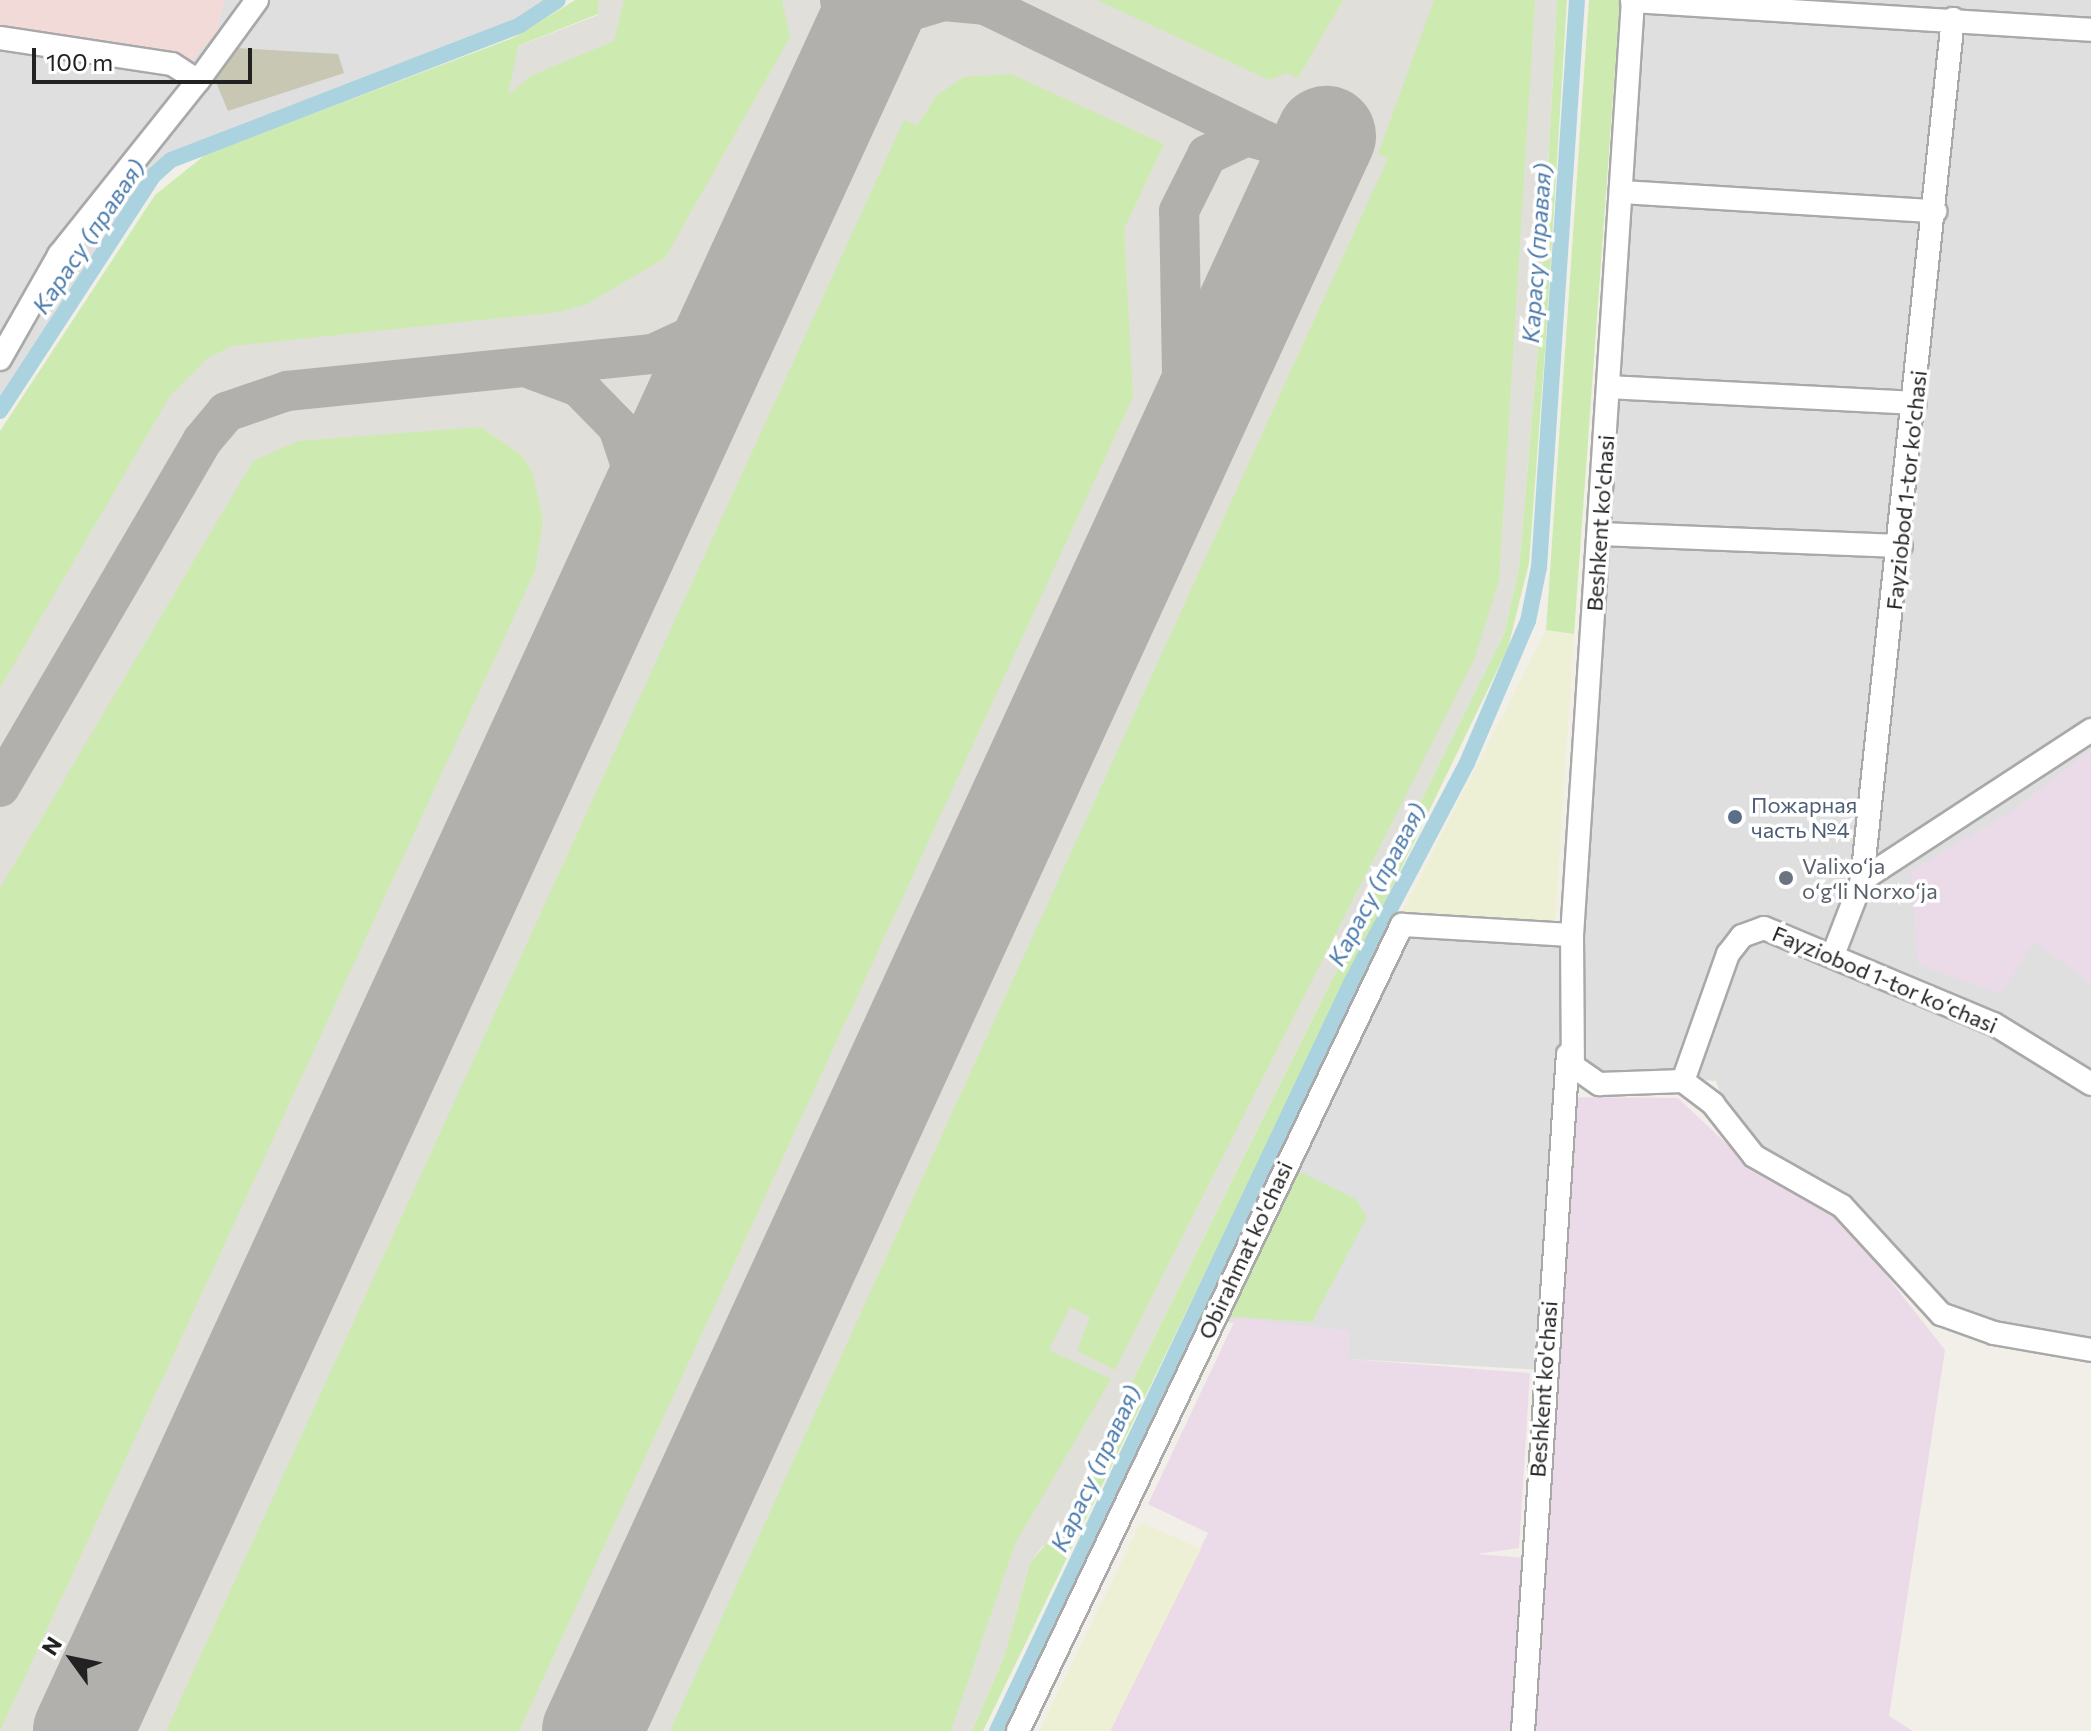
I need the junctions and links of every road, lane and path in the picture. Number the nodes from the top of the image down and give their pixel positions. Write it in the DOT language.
graph roads {
  1 [pos="257,0"];
  2 [pos="1632,0"];
  3 [pos="1953,19"];
  4 [pos="2091,30"];
  5 [pos="0,38"];
  6 [pos="198,81"];
  7 [pos="1621,192"];
  8 [pos="1935,211"];
  9 [pos="0,359"];
  10 [pos="1609,387"];
  11 [pos="1915,403"];
  12 [pos="1599,534"];
  13 [pos="1901,546"];
  14 [pos="2091,730"];
  15 [pos="1862,880"];
  16 [pos="1572,935"];
  17 [pos="1833,955"];
  18 [pos="1569,1047"];
  19 [pos="1683,1081"];
  20 [pos="1599,1084"];
  21 [pos="2091,1084"];
  22 [pos="1565,1095"];
  23 [pos="2091,1350"];
  24 [pos="1018,1731"];
  25 [pos="1523,1731"];
  1 -- 6 [label="street"];
  2 -- 3 [label="street"];
  2 -- 7 [label="street, Beshkent ko'chasi"];
  3 -- 4 [label="street"];
  3 -- 8 [label="street, Fayziobod 1-tor ko'chasi"];
  5 -- 6 [label="street"];
  6 -- 9 [label="street"];
  7 -- 8 [label="street"];
  7 -- 10 [label="street, Beshkent ko'chasi"];
  8 -- 11 [label="street, Fayziobod 1-tor ko'chasi"];
  10 -- 11 [label="street"];
  10 -- 12 [label="street, Beshkent ko'chasi"];
  11 -- 13 [label="street, Fayziobod 1-tor ko'chasi"];
  12 -- 13 [label="street"];
  12 -- 16 [label="street, Beshkent ko'chasi"];
  13 -- 15 [label="street, Fayziobod 1-tor ko'chasi"];
  14 -- 15 [label="street"];
  15 -- 17 [label="street, Fayziobod 1-tor ko'chasi"];
  16 -- 18 [label="street, Beshkent ko'chasi"];
  16 -- 24 [label="street, Obirahmat ko'chasi"];
  17 -- 19 [label="street, Fayziobod 1-tor koʻchasi"];
  17 -- 21 [label="street, Fayziobod 1-tor koʻchasi"];
  18 -- 20 [label="street, Beshkent ko'chasi"];
  18 -- 22 [label="street, Beshkent ko'chasi"];
  19 -- 20 [label="street"];
  19 -- 23 [label="street"];
  20 -- 22 [label="street"];
  22 -- 25 [label="street, Beshkent ko'chasi"];
}
